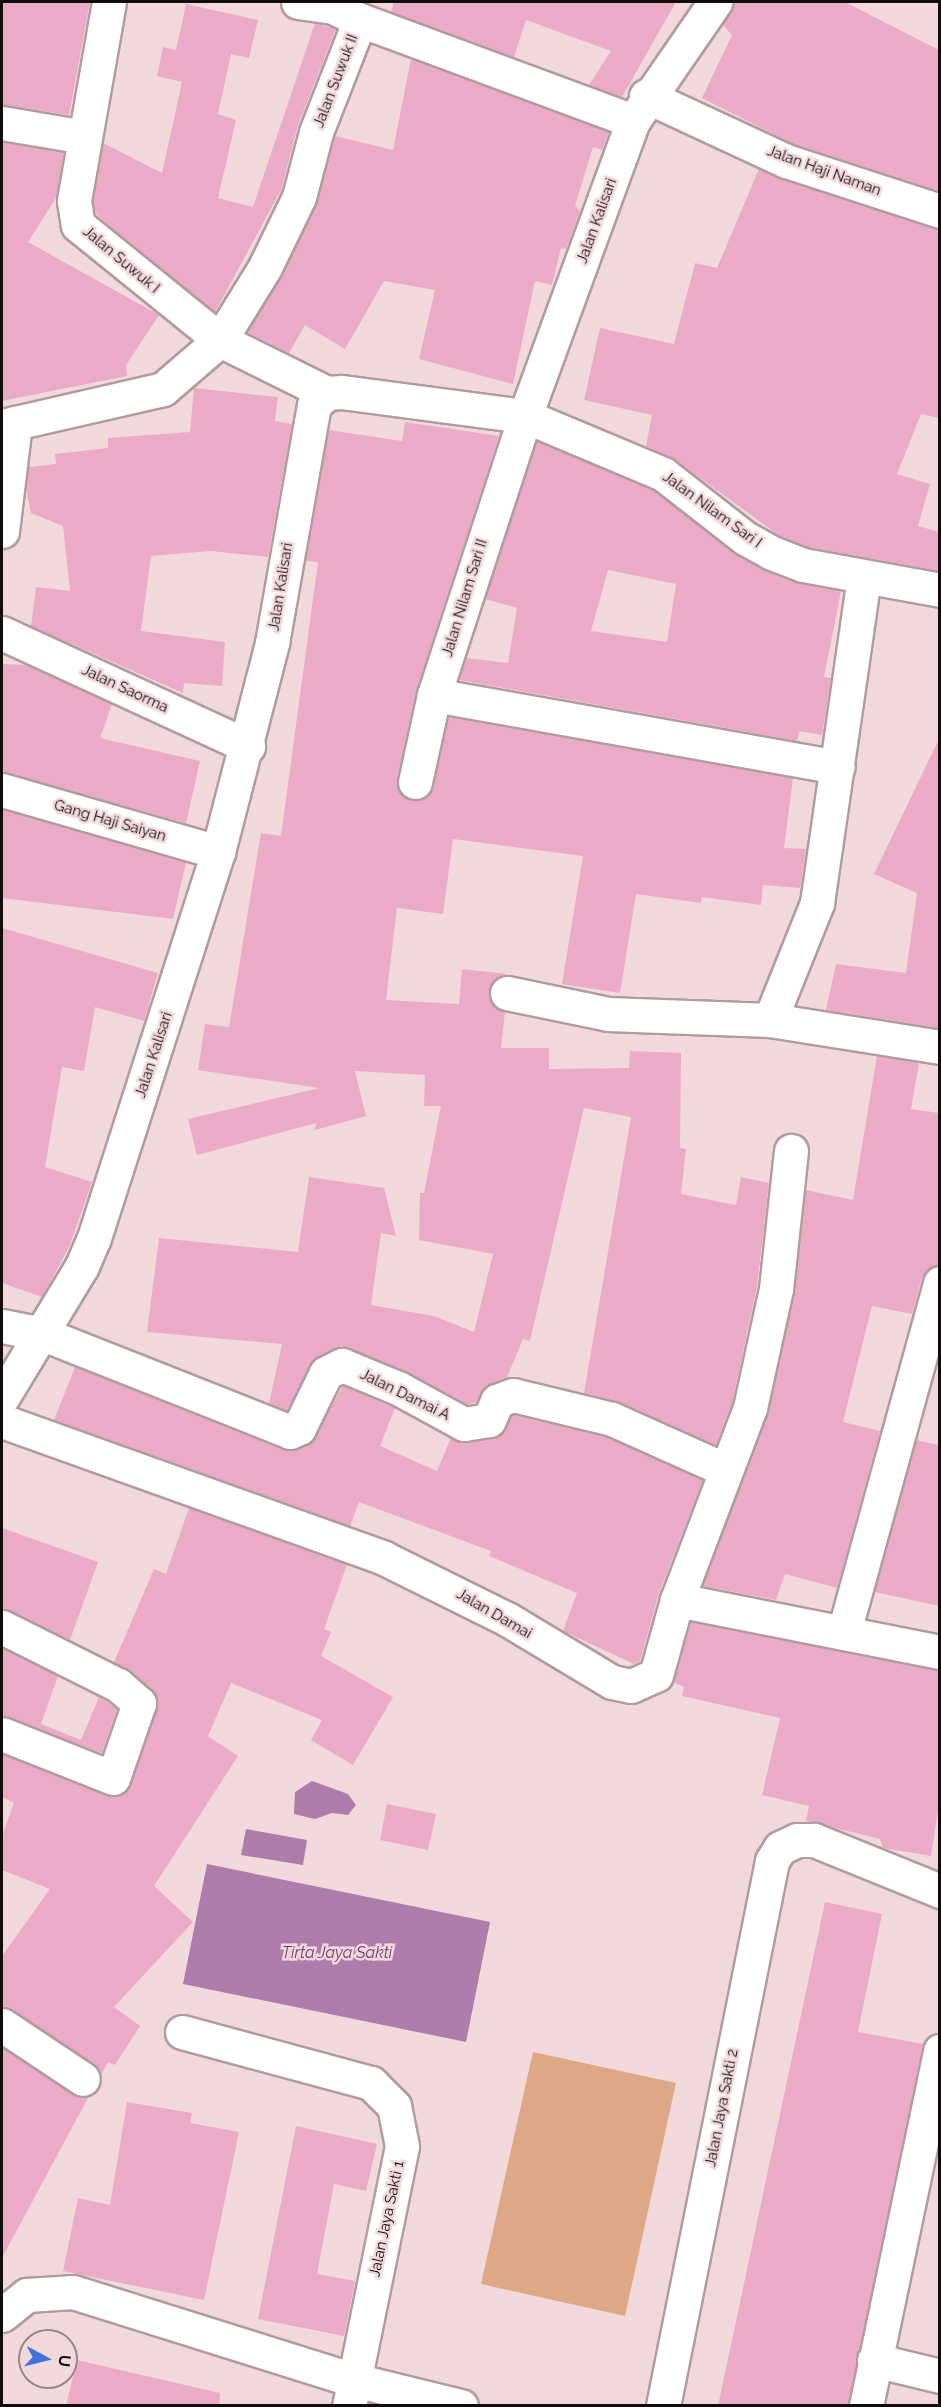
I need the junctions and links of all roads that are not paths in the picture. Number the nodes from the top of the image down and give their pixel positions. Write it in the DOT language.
graph roads {
  1 [pos="109,2"];
  2 [pos="298,2"];
  3 [pos="715,2"];
  4 [pos="342,10"];
  5 [pos="640,108"];
  6 [pos="2,123"];
  7 [pos="85,137"];
  8 [pos="939,211"];
  9 [pos="220,340"];
  10 [pos="327,393"];
  11 [pos="525,416"];
  12 [pos="8,424"];
  13 [pos="2,531"];
  14 [pos="864,578"];
  15 [pos="939,590"];
  16 [pos="2,633"];
  17 [pos="434,695"];
  18 [pos="248,746"];
  19 [pos="838,767"];
  20 [pos="415,782"];
  21 [pos="2,790"];
  22 [pos="218,852"];
  23 [pos="507,993"];
  24 [pos="770,1020"];
  25 [pos="939,1047"];
  26 [pos="791,1151"];
  27 [pos="939,1283"];
  28 [pos="2,1326"];
  29 [pos="43,1334"];
  30 [pos="2,1398"];
  31 [pos="2,1421"];
  32 [pos="724,1469"];
  33 [pos="677,1599"];
  34 [pos="2,1628"];
  35 [pos="844,1632"];
  36 [pos="939,1653"];
  37 [pos="2,1734"];
  38 [pos="939,1891"];
  39 [pos="2,2025"];
  40 [pos="182,2032"];
  41 [pos="939,2050"];
  42 [pos="83,2079"];
  43 [pos="2,2315"];
  44 [pos="874,2360"];
  45 [pos="939,2376"];
  46 [pos="351,2393"];
  47 [pos="461,2406"];
  48 [pos="663,2406"];
  49 [pos="867,2406"];
  1 -- 7 [label="street, Jalan Suwuk I"];
  2 -- 4 [label="street"];
  3 -- 5 [label="street, Jalan Kalisari"];
  4 -- 5 [label="street, Jalan Suwuk II"];
  4 -- 9 [label="street, Jalan Suwuk II"];
  5 -- 8 [label="street, Jalan Haji Naman"];
  5 -- 11 [label="street, Jalan Kalisari"];
  6 -- 7 [label="street"];
  7 -- 9 [label="street, Jalan Suwuk I"];
  9 -- 10 [label="street, Jalan Suwuk I"];
  9 -- 12 [label="street, Jalan Suwuk II"];
  10 -- 11 [label="street"];
  10 -- 18 [label="street, Jalan Kalisari"];
  11 -- 14 [label="street, Jalan Nilam Sari I"];
  11 -- 17 [label="street, Jalan Nilam Sari II"];
  12 -- 13 [label="street"];
  14 -- 15 [label="street, Jalan Nilam Sari I"];
  14 -- 19 [label="street"];
  16 -- 18 [label="street, Jalan Saorma"];
  17 -- 19 [label="street"];
  17 -- 20 [label="street, Jalan Nilam Sari II"];
  18 -- 22 [label="street, Jalan Kalisari"];
  19 -- 24 [label="street"];
  21 -- 22 [label="street, Gang Haji Saiyan"];
  22 -- 29 [label="street, Jalan Kalisari"];
  23 -- 24 [label="street"];
  24 -- 25 [label="street"];
  26 -- 32 [label="street"];
  27 -- 35 [label="street"];
  28 -- 29 [label="street"];
  29 -- 30 [label="street, Jalan Kalisari"];
  29 -- 32 [label="street, Jalan Damai A"];
  31 -- 33 [label="street, Jalan Damai"];
  32 -- 33 [label="street"];
  33 -- 35 [label="street"];
  34 -- 37 [label="street"];
  35 -- 36 [label="street"];
  38 -- 48 [label="street, Jalan Jaya Sakti 2"];
  39 -- 42 [label="street"];
  40 -- 46 [label="street, Jalan Jaya Sakti 1"];
  41 -- 44 [label="street"];
  43 -- 46 [label="street"];
  44 -- 45 [label="street"];
  44 -- 49 [label="street"];
  46 -- 47 [label="street"];
}
